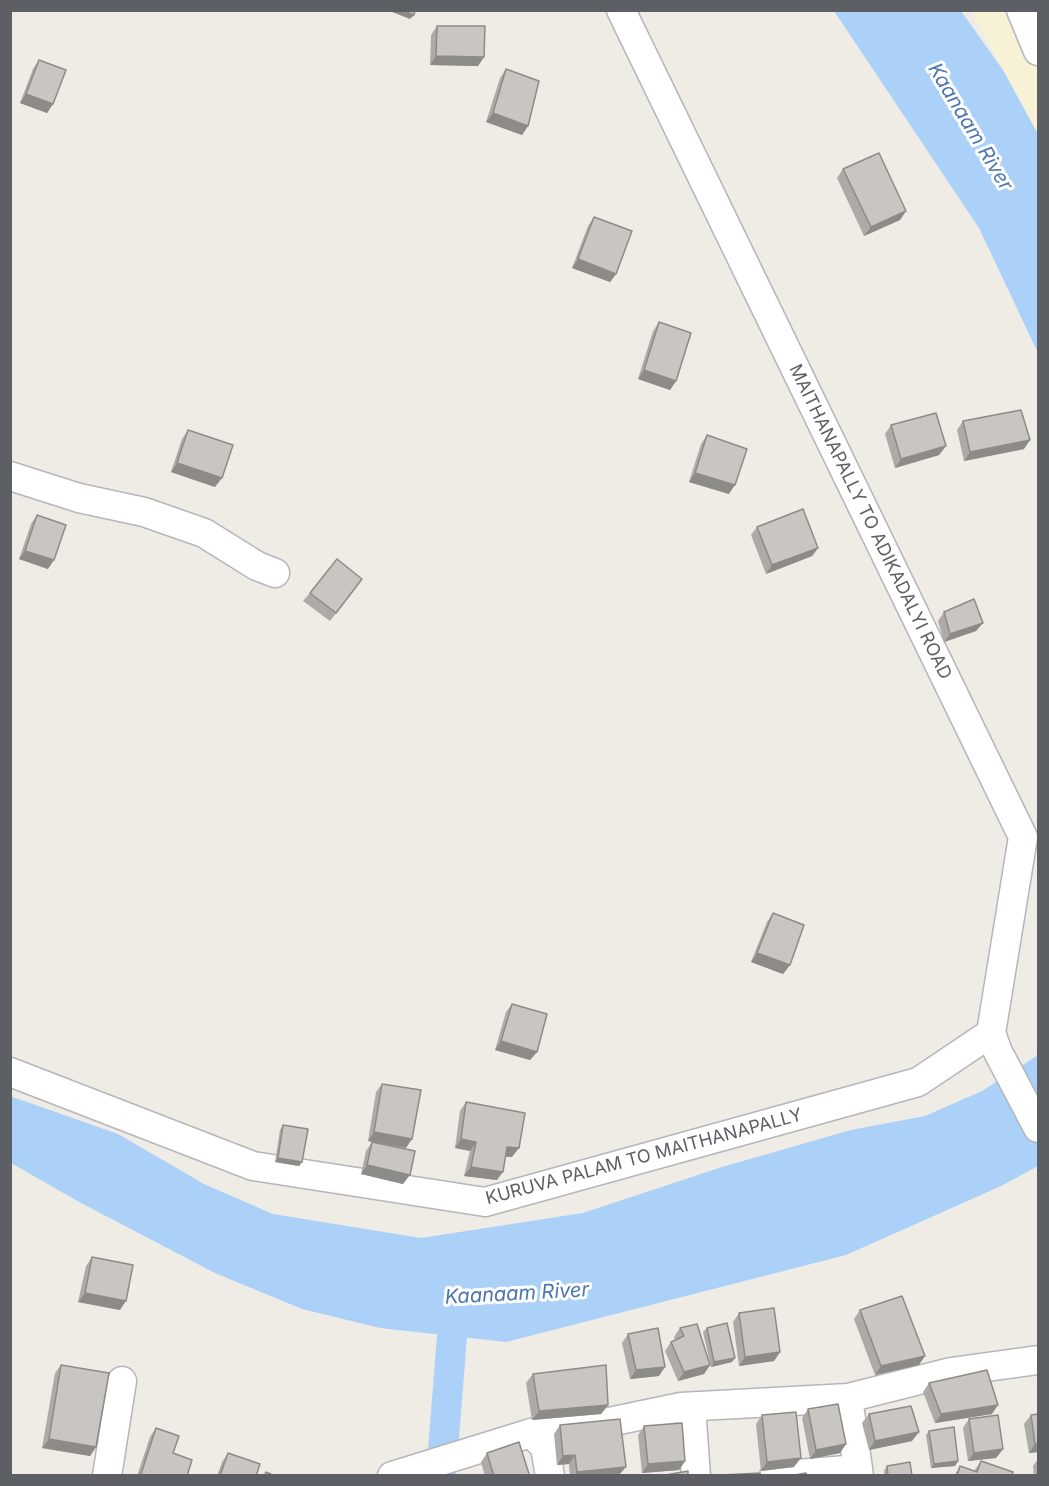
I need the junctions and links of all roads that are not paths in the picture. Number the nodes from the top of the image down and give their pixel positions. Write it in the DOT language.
graph roads {
  1 [pos="621,10"];
  2 [pos="1021,10"];
  3 [pos="1038,51"];
  4 [pos="10,476"];
  5 [pos="275,573"];
  6 [pos="994,1043"];
  7 [pos="10,1072"];
  8 [pos="1038,1128"];
  9 [pos="1038,1360"];
  10 [pos="122,1381"];
  11 [pos="848,1398"];
  12 [pos="691,1407"];
  13 [pos="531,1433"];
  14 [pos="405,1471"];
  15 [pos="858,1472"];
  16 [pos="108,1476"];
  17 [pos="550,1476"];
  18 [pos="696,1476"];
  19 [pos="774,1476"];
  1 -- 6 [label="street, MAITHANAPALLY TO ADIKADALYI ROAD"];
  2 -- 3 [label="street"];
  4 -- 5 [label="street"];
  6 -- 7 [label="street, KURUVA PALAM TO MAITHANAPALLY"];
  6 -- 8 [label="street"];
  9 -- 11 [label="street"];
  10 -- 16 [label="street"];
  11 -- 12 [label="street"];
  11 -- 15 [label="street"];
  12 -- 13 [label="street"];
  12 -- 18 [label="street"];
  13 -- 14 [label="street"];
  13 -- 17 [label="street"];
  15 -- 19 [label="street"];
}
